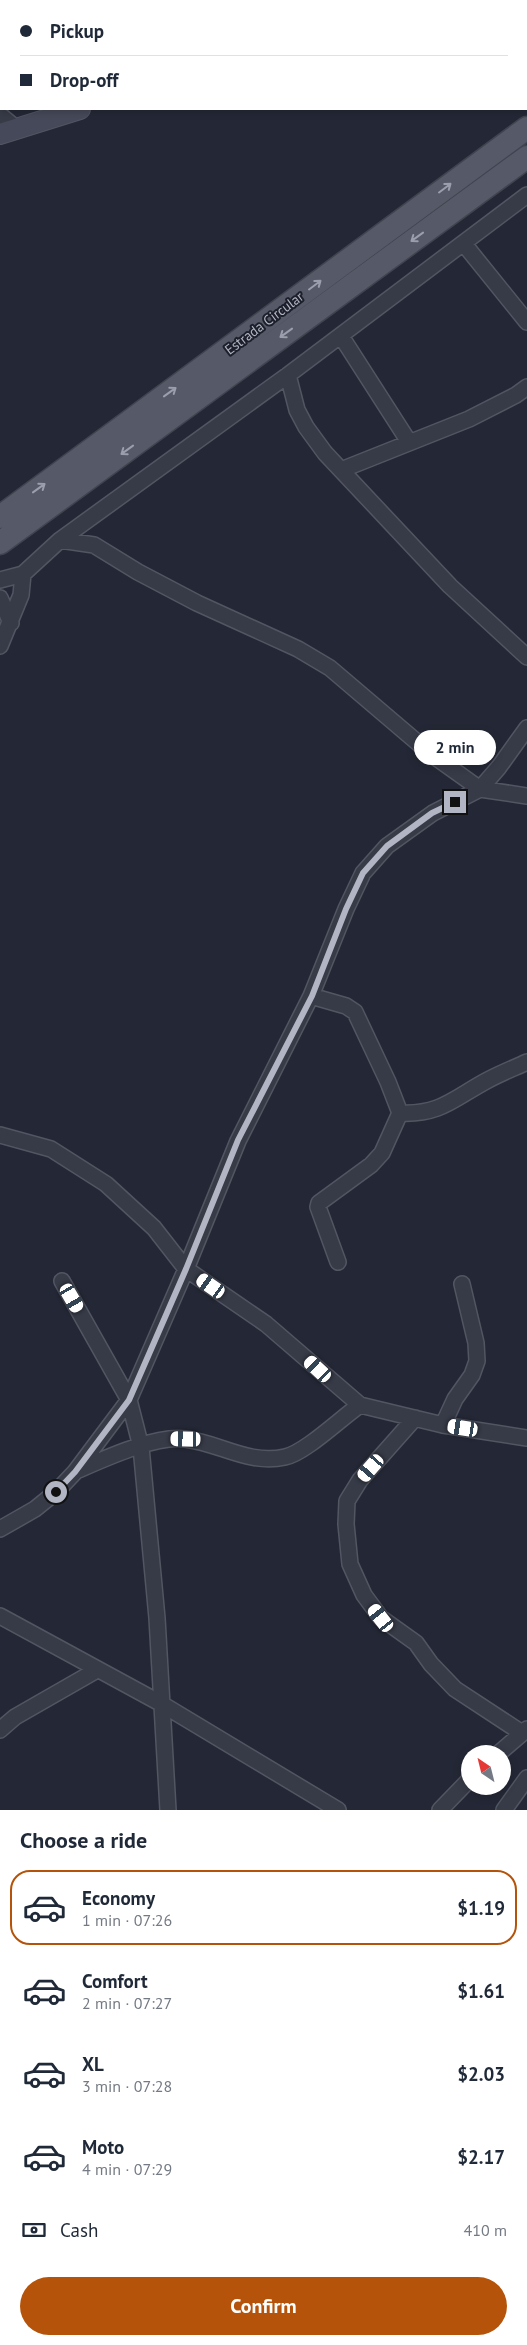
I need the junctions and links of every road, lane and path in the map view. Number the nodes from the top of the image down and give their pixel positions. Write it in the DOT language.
graph roads {
  1 [pos="77,110"];
  2 [pos="0,115"];
  3 [pos="527,128"];
  4 [pos="8,131"];
  5 [pos="527,157"];
  6 [pos="527,195"];
  7 [pos="464,244"];
  8 [pos="527,322"];
  9 [pos="342,336"];
  10 [pos="288,375"];
  11 [pos="527,387"];
  12 [pos="409,442"];
  13 [pos="341,470"];
  14 [pos="2,513"];
  15 [pos="88,521"];
  16 [pos="60,540"];
  17 [pos="0,543"];
  18 [pos="94,545"];
  19 [pos="23,574"];
  20 [pos="0,580"];
  21 [pos="0,598"];
  22 [pos="11,623"];
  23 [pos="0,646"];
  24 [pos="527,657"];
  25 [pos="527,728"];
  26 [pos="480,789"];
  27 [pos="527,796"];
  28 [pos="312,996"];
  29 [pos="527,1062"];
  30 [pos="400,1113"];
  31 [pos="0,1135"];
  32 [pos="338,1262"];
  33 [pos="186,1269"];
  34 [pos="62,1281"];
  35 [pos="462,1284"];
  36 [pos="129,1400"];
  37 [pos="360,1405"];
  38 [pos="414,1418"];
  39 [pos="443,1425"];
  40 [pos="527,1438"];
  41 [pos="141,1447"];
  42 [pos="75,1472"];
  43 [pos="0,1528"];
  44 [pos="0,1616"];
  45 [pos="97,1670"];
  46 [pos="160,1703"];
  47 [pos="0,1730"];
  48 [pos="524,1731"];
  49 [pos="508,1745"];
  50 [pos="527,1778"];
  51 [pos="461,1788"];
  52 [pos="168,1810"];
  53 [pos="338,1810"];
  54 [pos="440,1810"];
  55 [pos="504,1810"];
  1 -- 4 [label="street"];
  2 -- 4 [label="street"];
  14 -- 3 [label="main road, Estrada Circular, one-way"];
  5 -- 17 [label="main road, Estrada Circular, one-way"];
  6 -- 7 [label="street"];
  7 -- 8 [label="street"];
  7 -- 9 [label="street"];
  9 -- 10 [label="street"];
  9 -- 12 [label="street"];
  10 -- 13 [label="street"];
  10 -- 15 [label="street"];
  11 -- 12 [label="street"];
  12 -- 13 [label="street"];
  13 -- 24 [label="street"];
  15 -- 16 [label="street"];
  15 -- 18 [label="street"];
  16 -- 18 [label="street"];
  16 -- 19 [label="street"];
  18 -- 26 [label="street"];
  19 -- 20 [label="street"];
  19 -- 22 [label="street"];
  21 -- 22 [label="street"];
  22 -- 23 [label="street"];
  25 -- 26 [label="street"];
  26 -- 27 [label="street"];
  26 -- 28 [label="street"];
  28 -- 30 [label="street"];
  28 -- 33 [label="street"];
  29 -- 30 [label="street"];
  30 -- 32 [label="street"];
  31 -- 33 [label="street"];
  33 -- 36 [label="street"];
  33 -- 37 [label="street"];
  34 -- 36 [label="street"];
  35 -- 39 [label="street"];
  36 -- 41 [label="street"];
  36 -- 42 [label="street"];
  37 -- 38 [label="street"];
  37 -- 41 [label="street"];
  38 -- 39 [label="street"];
  38 -- 48 [label="street"];
  39 -- 40 [label="street"];
  41 -- 42 [label="street"];
  41 -- 46 [label="street"];
  42 -- 43 [label="street"];
  44 -- 45 [label="street"];
  45 -- 46 [label="street"];
  45 -- 47 [label="street"];
  46 -- 52 [label="street"];
  46 -- 53 [label="street"];
  48 -- 49 [label="street"];
  50 -- 55 [label="street"];
  51 -- 54 [label="street"];
}
